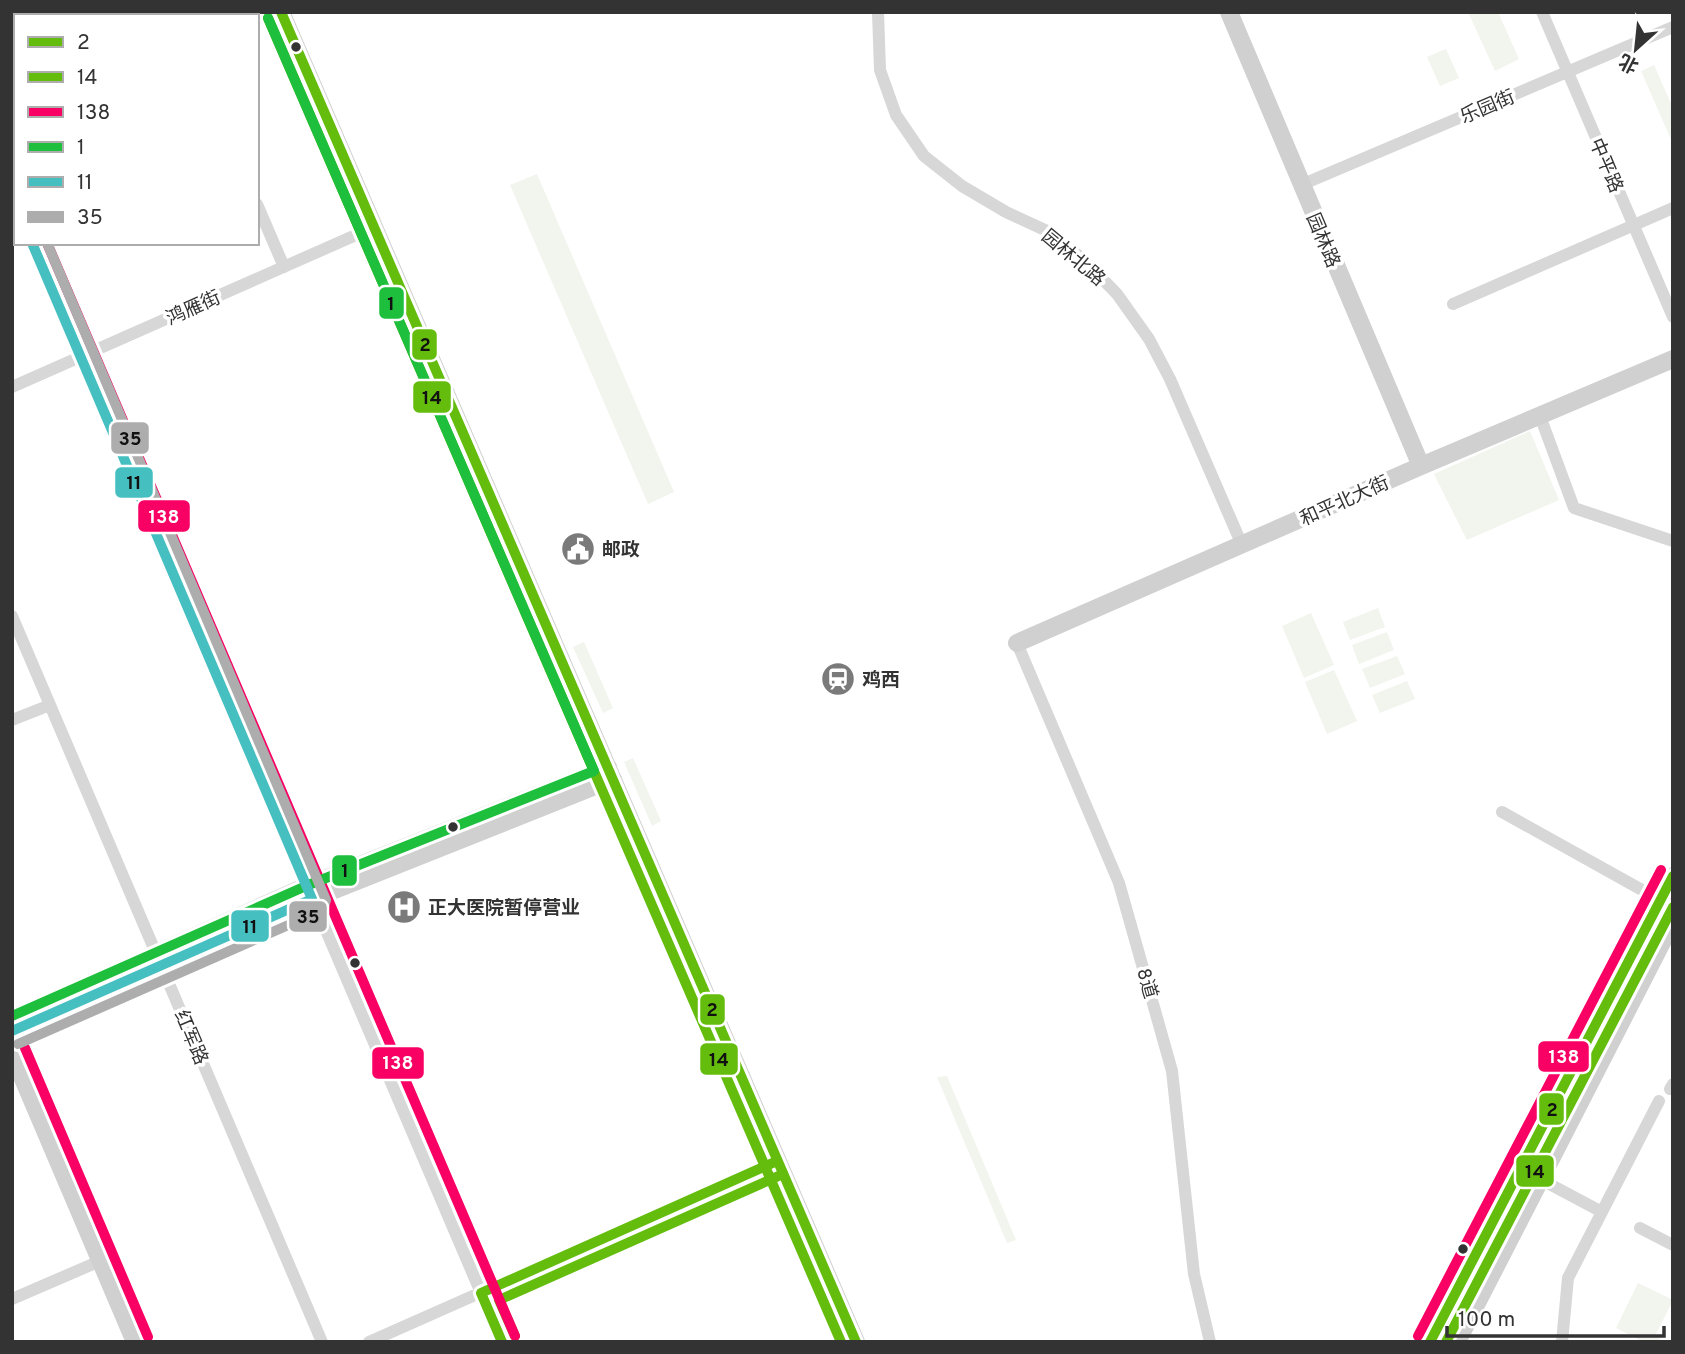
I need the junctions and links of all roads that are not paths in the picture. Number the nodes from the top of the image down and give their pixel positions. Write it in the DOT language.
graph roads {
  1 [pos="281,12"];
  2 [pos="878,12"];
  3 [pos="1229,12"];
  4 [pos="1542,12"];
  5 [pos="1673,27"];
  6 [pos="1568,72"];
  7 [pos="1301,185"];
  8 [pos="1673,208"];
  9 [pos="259,209"];
  10 [pos="1633,226"];
  11 [pos="374,227"];
  12 [pos="33,245"];
  13 [pos="284,267"];
  14 [pos="1453,304"];
  15 [pos="1673,317"];
  16 [pos="80,357"];
  17 [pos="1673,359"];
  18 [pos="12,387"];
  19 [pos="1540,416"];
  20 [pos="1421,466"];
  21 [pos="1673,541"];
  22 [pos="1242,545"];
  23 [pos="12,616"];
  24 [pos="1017,643"];
  25 [pos="50,705"];
  26 [pos="12,720"];
  27 [pos="610,773"];
  28 [pos="1502,812"];
  29 [pos="1673,876"];
  30 [pos="310,892"];
  31 [pos="1660,900"];
  32 [pos="1673,921"];
  33 [pos="159,959"];
  34 [pos="12,1018"];
  35 [pos="12,1031"];
  36 [pos="12,1053"];
  37 [pos="1659,1101"];
  38 [pos="777,1161"];
  39 [pos="1540,1179"];
  40 [pos="1602,1212"];
  41 [pos="1640,1228"];
  42 [pos="1673,1245"];
  43 [pos="100,1261"];
  44 [pos="481,1293"];
  45 [pos="12,1299"];
  46 [pos="135,1342"];
  47 [pos="322,1342"];
  48 [pos="369,1342"];
  49 [pos="502,1342"];
  50 [pos="856,1342"];
  51 [pos="1210,1342"];
  52 [pos="1430,1342"];
  53 [pos="1457,1342"];
  54 [pos="1562,1342"];
  1 -- 11 [label="main road"];
  2 -- 22 [label="street, 园林北路"];
  3 -- 7 [label="main road, 园林路"];
  4 -- 6 [label="street, 中平路"];
  5 -- 6 [label="street, 乐园街"];
  6 -- 7 [label="street, 乐园街"];
  6 -- 10 [label="street, 中平路"];
  7 -- 20 [label="main road, 园林路"];
  8 -- 10 [label="street"];
  9 -- 13 [label="street"];
  10 -- 14 [label="street"];
  10 -- 15 [label="street, 中平路"];
  11 -- 13 [label="street, 鸿雁街"];
  11 -- 27 [label="main road"];
  12 -- 16 [label="street"];
  13 -- 16 [label="street, 鸿雁街"];
  16 -- 18 [label="street, 鸿雁街"];
  16 -- 30 [label="street"];
  17 -- 19 [label="main road, 和平北大街"];
  19 -- 20 [label="main road, 和平北大街"];
  19 -- 21 [label="street"];
  20 -- 22 [label="main road, 和平北大街"];
  22 -- 24 [label="main road, 和平北大街"];
  23 -- 25 [label="street, 红军路"];
  24 -- 51 [label="street, 8道"];
  25 -- 26 [label="street"];
  25 -- 33 [label="street, 红军路"];
  27 -- 30 [label="main road"];
  27 -- 38 [label="main road"];
  28 -- 31 [label="street"];
  29 -- 31 [label="main road"];
  30 -- 33 [label="main road"];
  30 -- 44 [label="street"];
  31 -- 52 [label="main road"];
  32 -- 39 [label="main road"];
  33 -- 34 [label="main road"];
  33 -- 35 [label="main road"];
  33 -- 47 [label="street, 红军路"];
  36 -- 43 [label="main road"];
  37 -- 40 [label="street"];
  38 -- 44 [label="street"];
  38 -- 50 [label="main road"];
  39 -- 40 [label="street"];
  39 -- 53 [label="main road"];
  40 -- 54 [label="street"];
  41 -- 42 [label="street"];
  43 -- 45 [label="street"];
  43 -- 46 [label="main road"];
  44 -- 48 [label="street"];
  44 -- 49 [label="street"];
}
